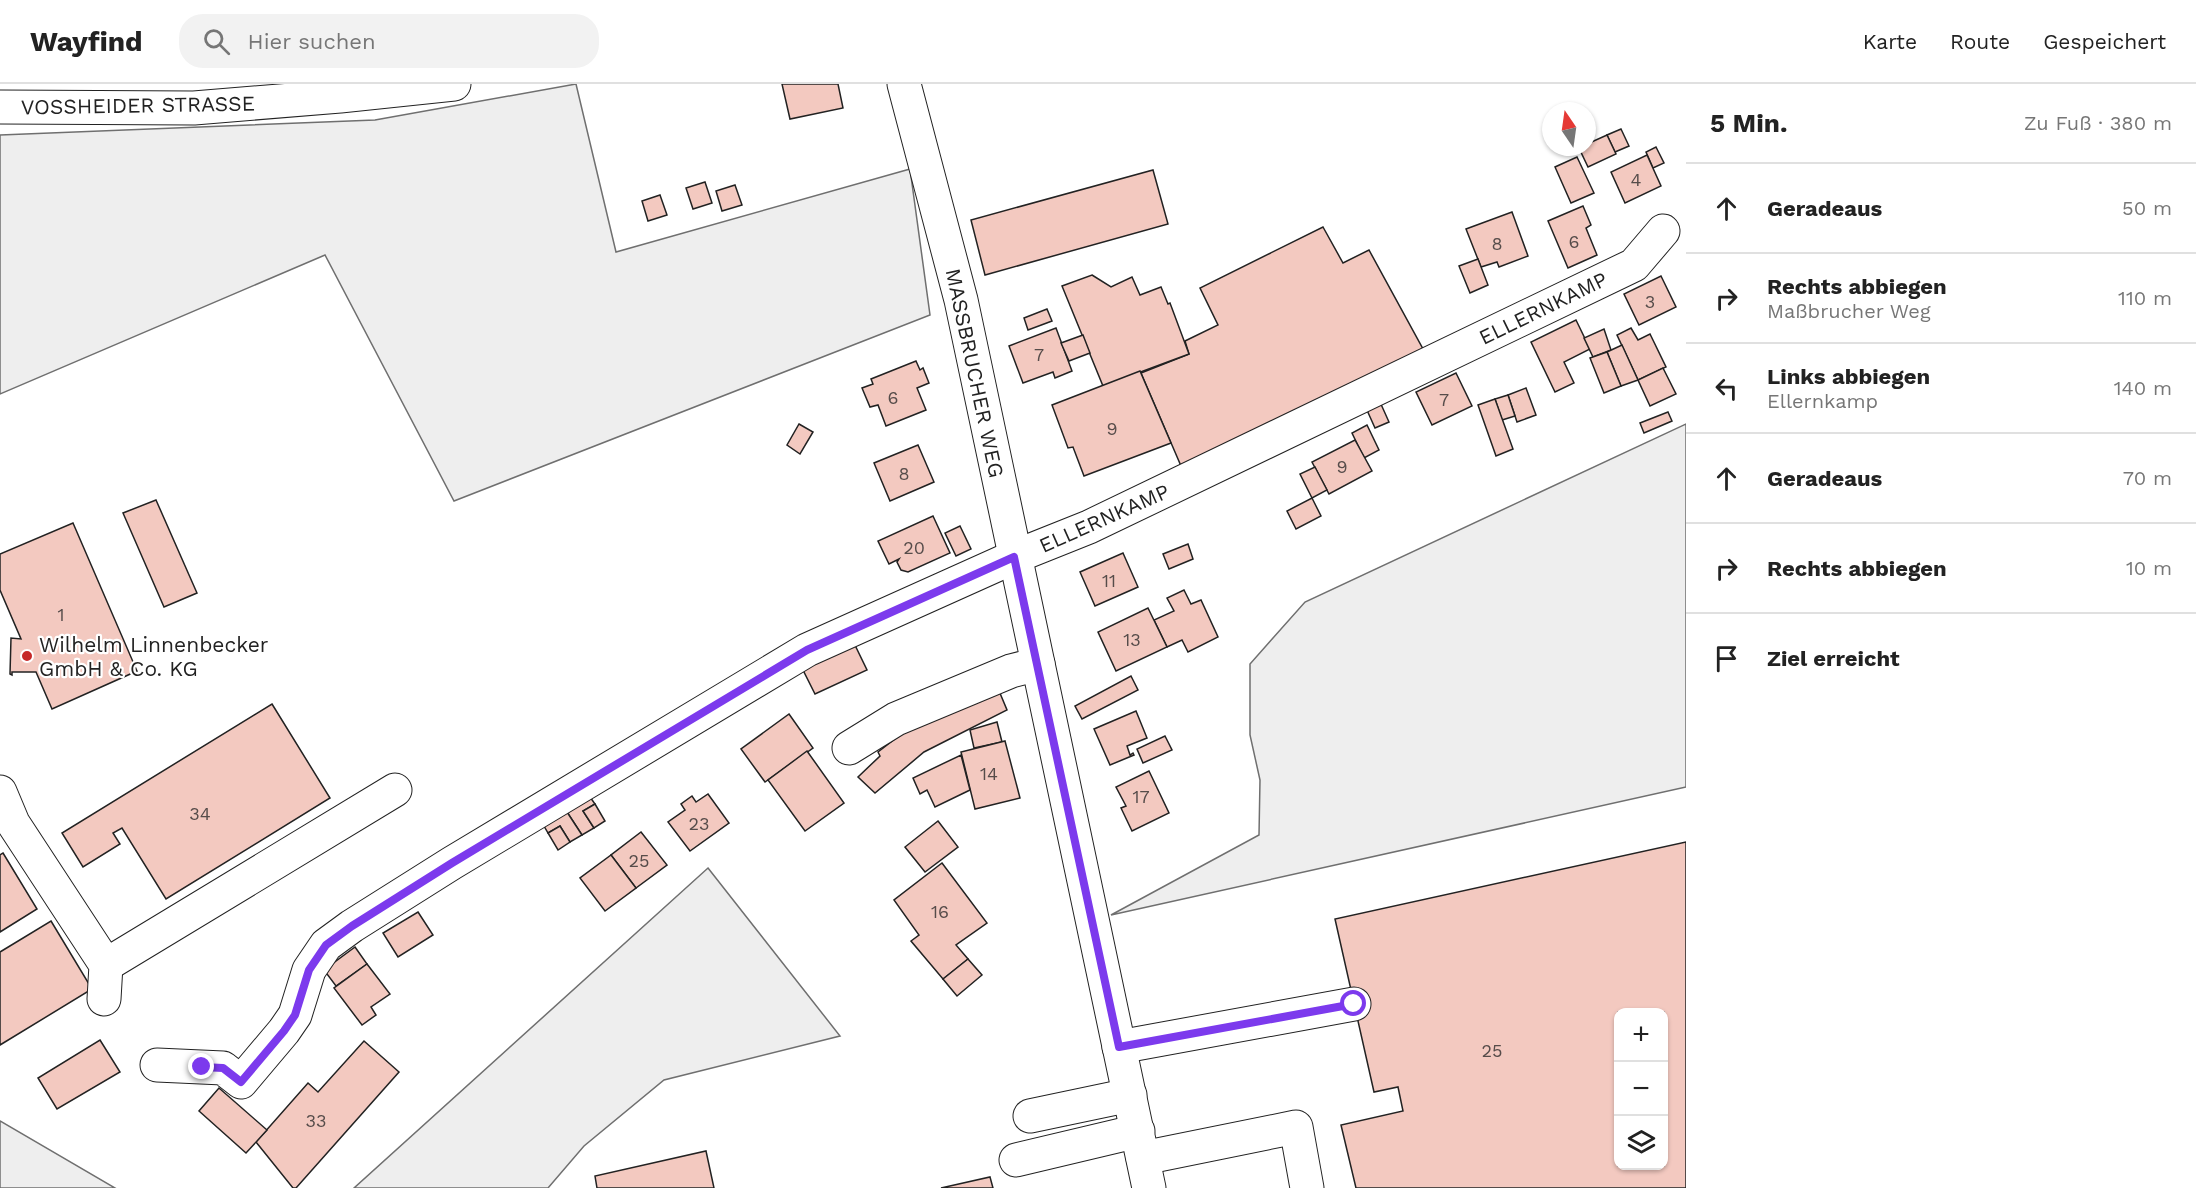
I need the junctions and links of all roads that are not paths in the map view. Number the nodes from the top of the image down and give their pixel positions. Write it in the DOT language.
graph roads {
  1 [pos="454,84"];
  2 [pos="904,84"];
  3 [pos="116,96"];
  4 [pos="0,107"];
  5 [pos="1664,231"];
  6 [pos="1014,557"];
  7 [pos="1038,664"];
  8 [pos="849,748"];
  9 [pos="395,790"];
  10 [pos="0,792"];
  11 [pos="106,965"];
  12 [pos="104,999"];
  13 [pos="1354,1004"];
  14 [pos="1119,1047"];
  15 [pos="157,1065"];
  16 [pos="1130,1095"];
  17 [pos="1030,1116"];
  18 [pos="1143,1159"];
  19 [pos="1016,1160"];
  20 [pos="1307,1188"];
  1 -- 3 [label="street, VOSSHEIDER STRASSE"];
  2 -- 6 [label="street, MASSBRUCHER WEG"];
  3 -- 4 [label="street, VOSSHEIDER STRASSE"];
  5 -- 6 [label="street, ELLERNKAMP"];
  6 -- 7 [label="street, MASSBRUCHER WEG"];
  6 -- 15 [label="street, ELLERNKAMP"];
  7 -- 8 [label="street"];
  7 -- 14 [label="street, MASSBRUCHER WEG"];
  9 -- 11 [label="street"];
  10 -- 11 [label="street"];
  11 -- 12 [label="street"];
  13 -- 14 [label="street"];
  14 -- 16 [label="street, MASSBRUCHER WEG"];
  16 -- 17 [label="street"];
  16 -- 18 [label="street, MASSBRUCHER WEG"];
  18 -- 19 [label="street"];
  18 -- 20 [label="street"];
}
